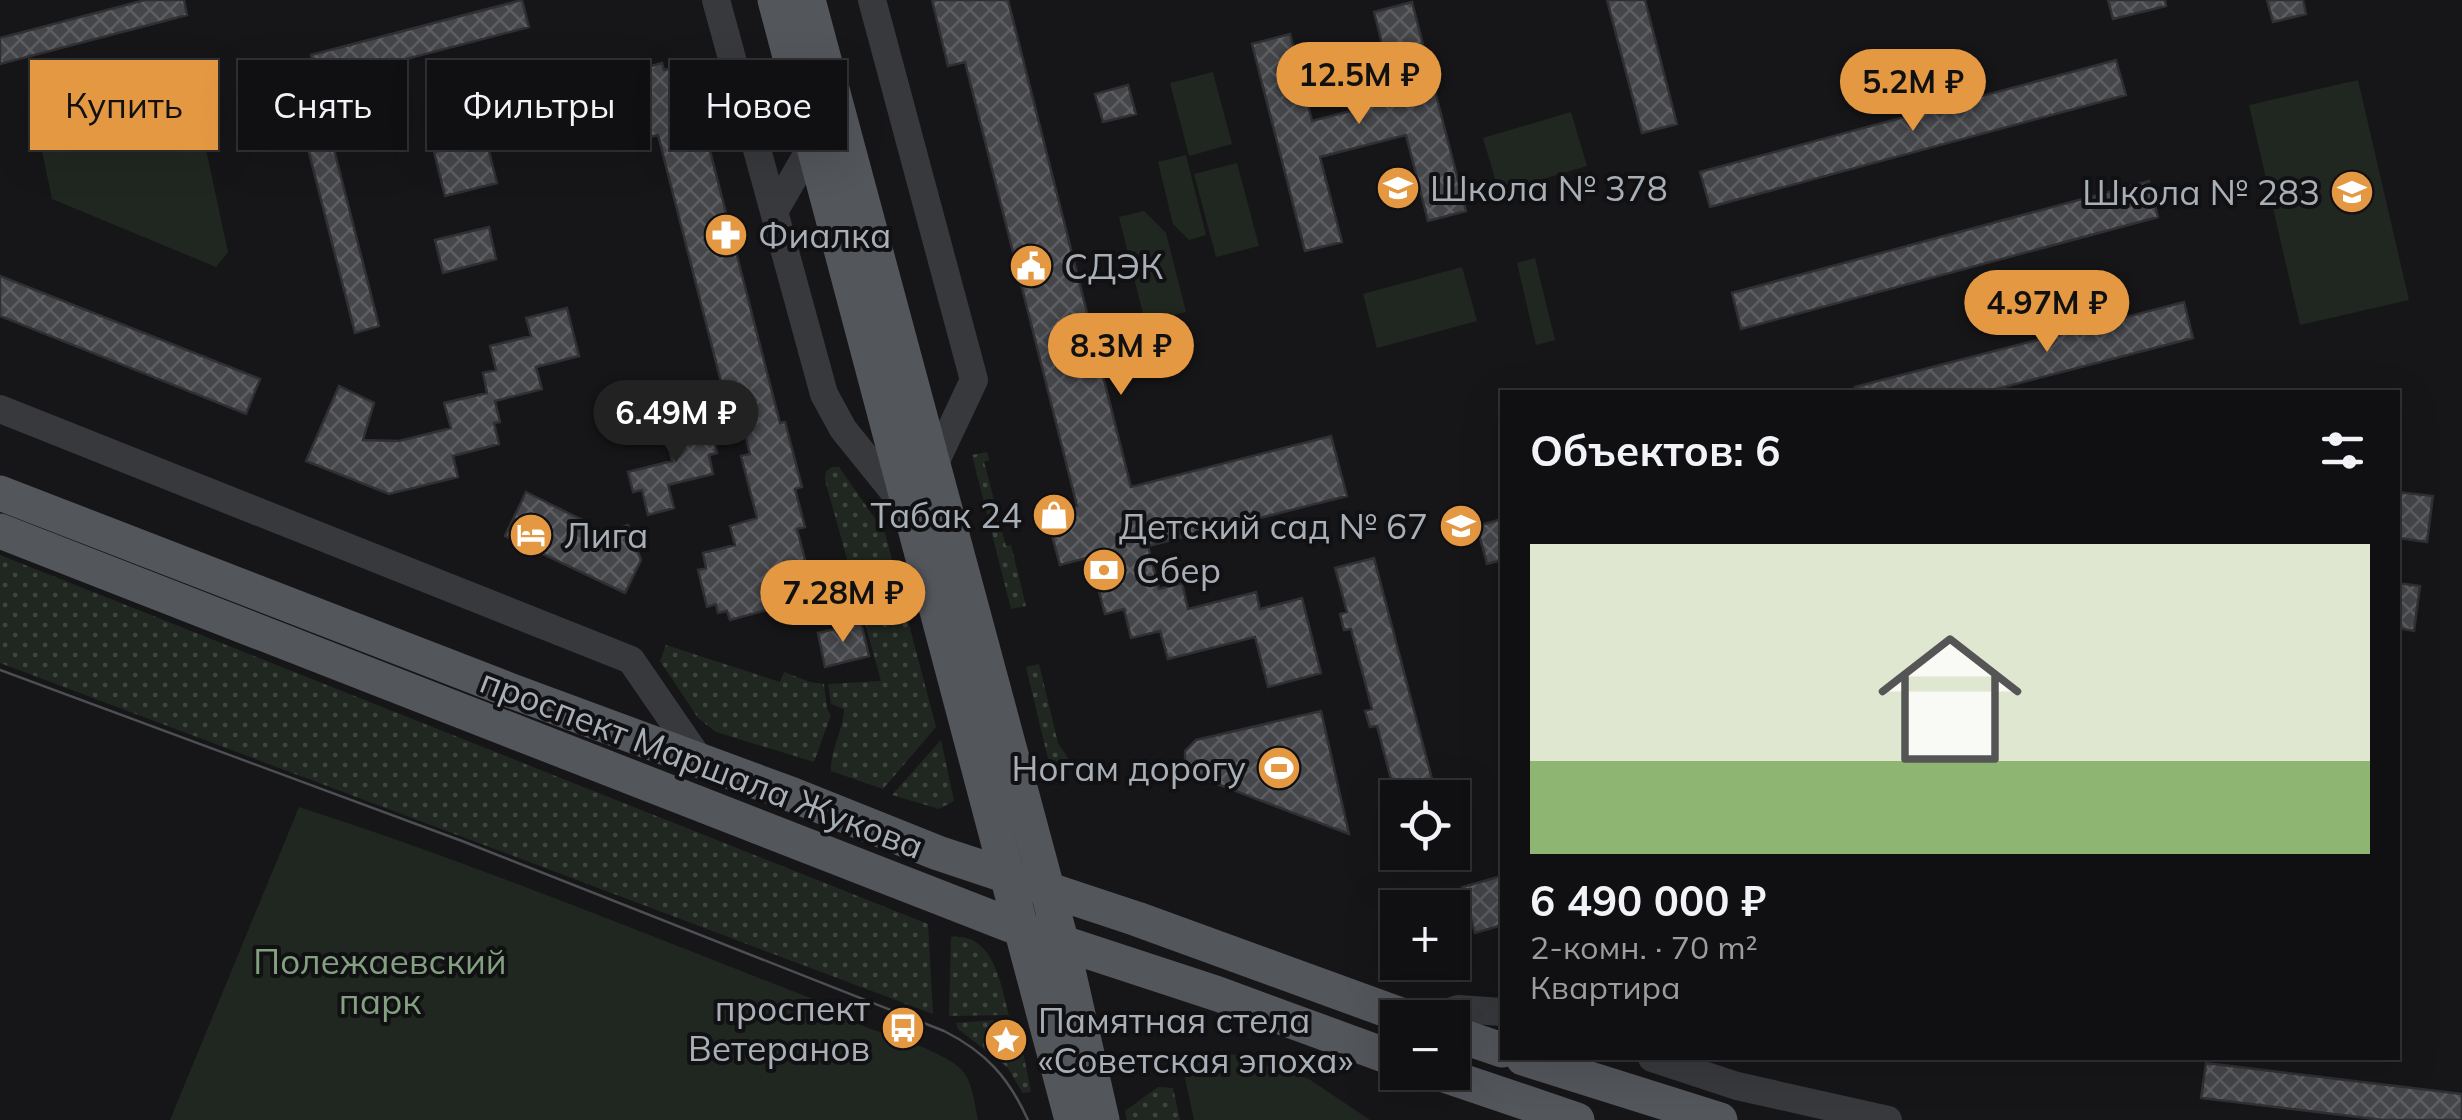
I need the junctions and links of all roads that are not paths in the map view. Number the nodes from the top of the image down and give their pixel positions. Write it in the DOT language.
graph roads {
  1 [pos="716,0"];
  2 [pos="775,0"];
  3 [pos="808,0"];
  4 [pos="872,0"];
  5 [pos="791,60"];
  6 [pos="810,150"];
  7 [pos="815,150"];
  8 [pos="775,210"];
  9 [pos="0,409"];
  10 [pos="934,467"];
  11 [pos="0,493"];
  12 [pos="910,511"];
  13 [pos="0,531"];
  14 [pos="698,759"];
  15 [pos="1009,878"];
  16 [pos="1047,888"];
  17 [pos="1023,930"];
  18 [pos="1062,944"];
  19 [pos="1380,1008"];
  20 [pos="1470,1009"];
  21 [pos="1500,1012"];
  22 [pos="1470,1039"];
  23 [pos="1500,1049"];
  24 [pos="1380,1053"];
  25 [pos="1529,1060"];
  26 [pos="1658,1060"];
  27 [pos="1470,1084"];
  28 [pos="1072,1120"];
  29 [pos="1102,1120"];
  30 [pos="1576,1120"];
  31 [pos="1720,1120"];
  32 [pos="1888,1120"];
  1 -- 8 [label="street"];
  2 -- 5 [label="main road"];
  3 -- 10 [label="main road"];
  4 -- 10 [label="street"];
  6 -- 8 [label="street"];
  7 -- 12 [label="main road"];
  8 -- 12 [label="street"];
  9 -- 14 [label="street"];
  10 -- 16 [label="main road"];
  11 -- 14 [label="main road, проспект Маршала Жукова"];
  12 -- 15 [label="main road"];
  13 -- 17 [label="main road, проспект Маршала Жукова"];
  14 -- 15 [label="main road, проспект Маршала Жукова"];
  15 -- 16 [label="main road, проспект Маршала Жукова"];
  15 -- 17 [label="main road"];
  16 -- 18 [label="main road"];
  16 -- 19 [label="main road, проспект Маршала Жукова"];
  17 -- 18 [label="main road, проспект Маршала Жукова"];
  17 -- 28 [label="main road"];
  18 -- 24 [label="main road, проспект Маршала Жукова"];
  18 -- 29 [label="main road"];
  20 -- 21 [label="street"];
  22 -- 23 [label="main road"];
  25 -- 31 [label="main road"];
  26 -- 32 [label="street"];
  27 -- 30 [label="main road"];
}
